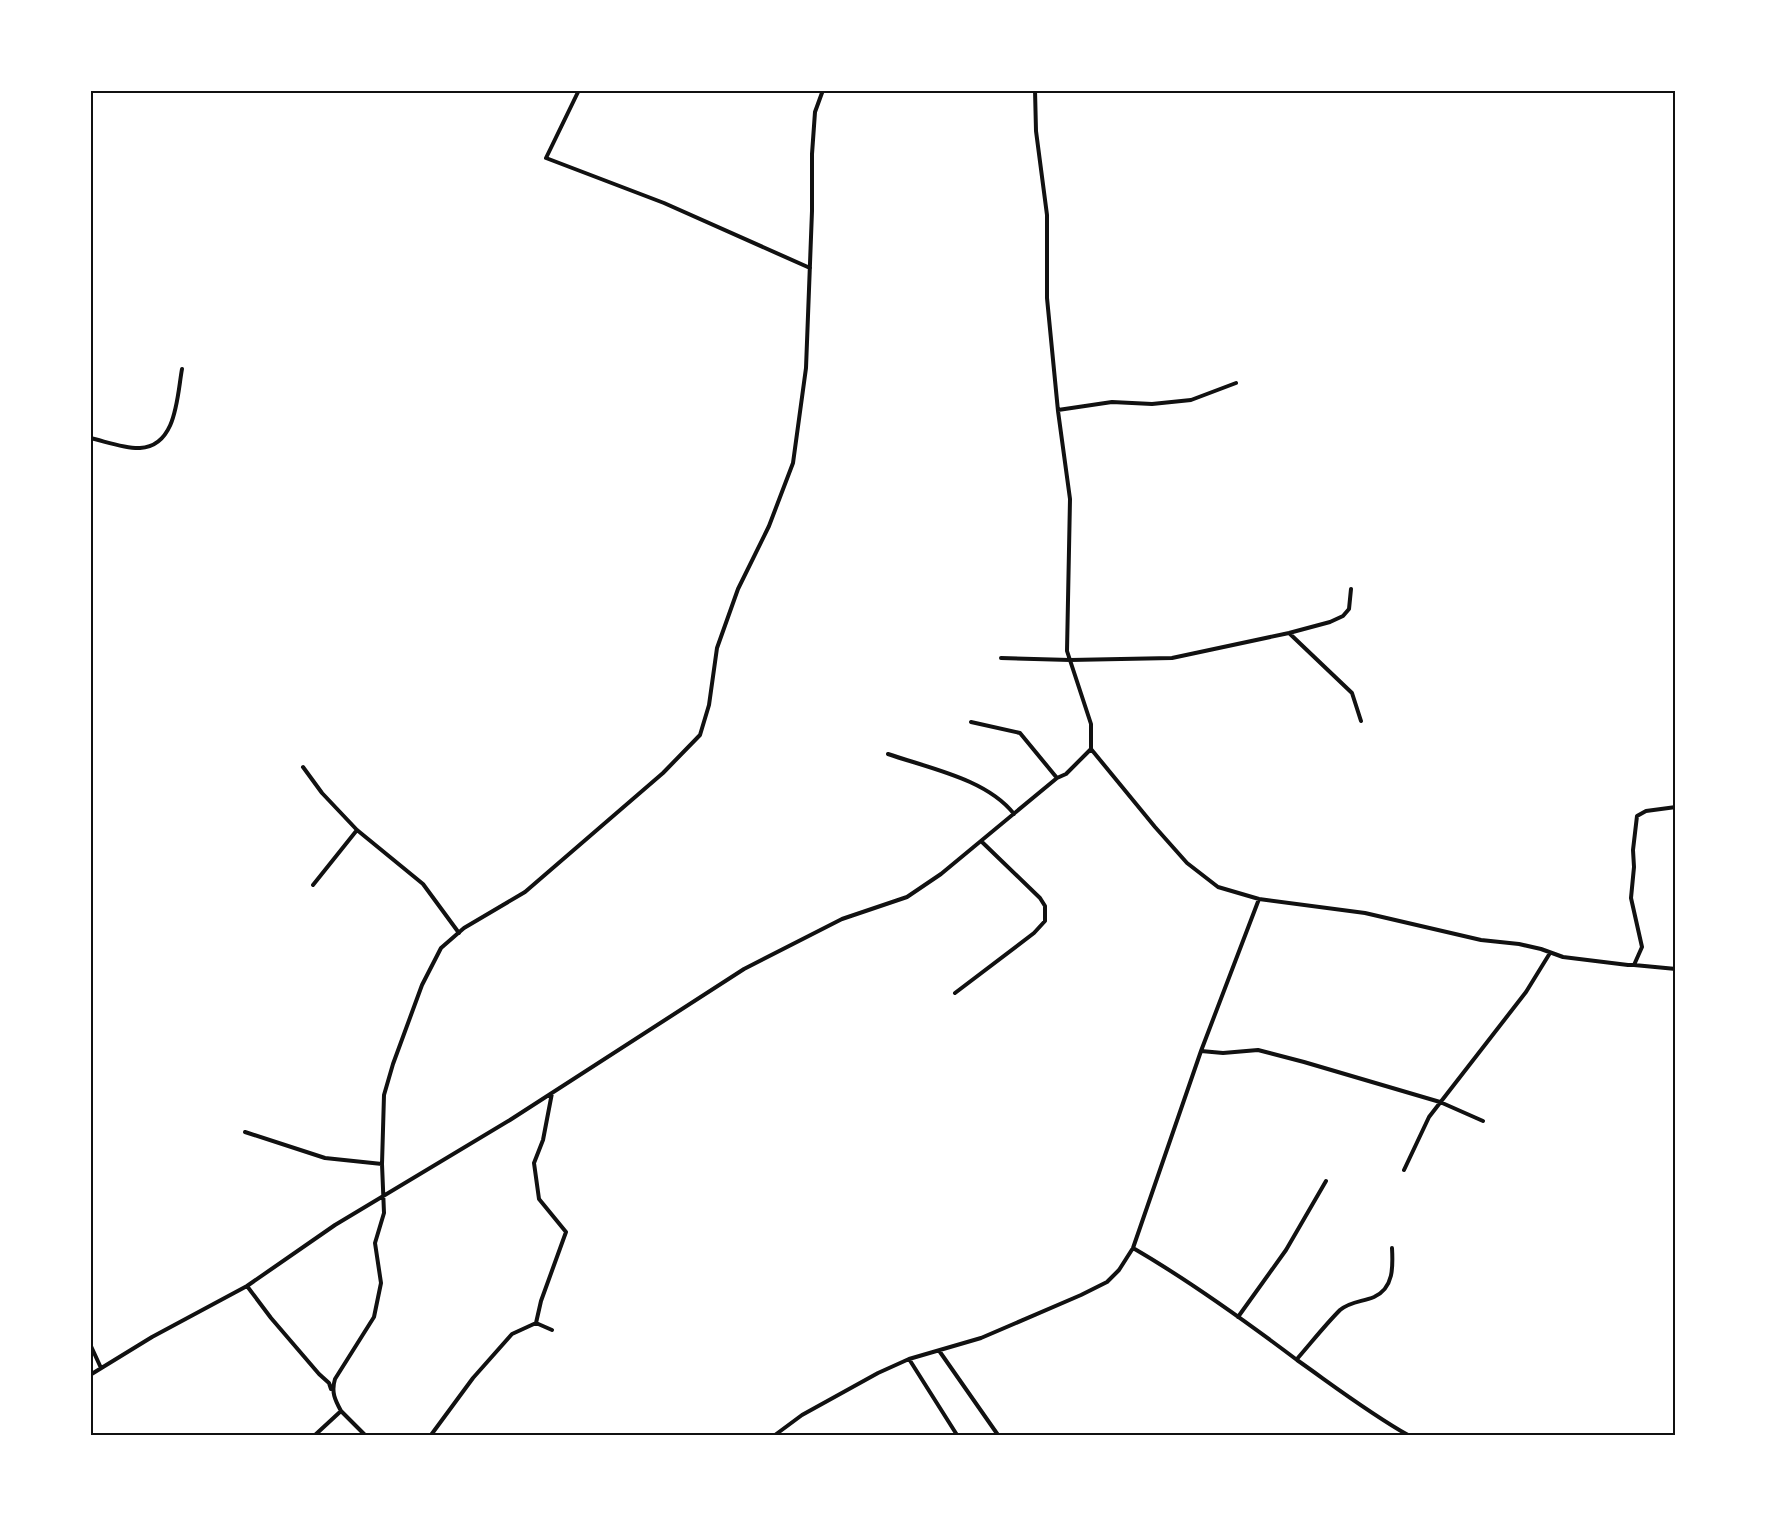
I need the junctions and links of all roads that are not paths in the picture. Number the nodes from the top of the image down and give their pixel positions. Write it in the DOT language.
graph roads {
  1 [pos="579,90"];
  2 [pos="823,90"];
  3 [pos="1035,90"];
  4 [pos="810,268"];
  5 [pos="182,369"];
  6 [pos="1236,383"];
  7 [pos="1058,411"];
  8 [pos="90,438"];
  9 [pos="1351,589"];
  10 [pos="1289,633"];
  11 [pos="1000,658"];
  12 [pos="1070,660"];
  13 [pos="1361,721"];
  14 [pos="971,722"];
  15 [pos="1091,749"];
  16 [pos="888,754"];
  17 [pos="303,767"];
  18 [pos="1057,778"];
  19 [pos="1676,807"];
  20 [pos="1014,814"];
  21 [pos="357,830"];
  22 [pos="981,842"];
  23 [pos="313,885"];
  24 [pos="1259,899"];
  25 [pos="459,933"];
  26 [pos="1550,953"];
  27 [pos="1634,965"];
  28 [pos="1676,969"];
  29 [pos="955,993"];
  30 [pos="1201,1052"];
  31 [pos="552,1093"];
  32 [pos="1440,1102"];
  33 [pos="1483,1121"];
  34 [pos="245,1132"];
  35 [pos="382,1164"];
  36 [pos="1404,1170"];
  37 [pos="1326,1181"];
  38 [pos="384,1196"];
  39 [pos="1133,1248"];
  40 [pos="1392,1248"];
  41 [pos="247,1286"];
  42 [pos="1238,1317"];
  43 [pos="536,1323"];
  44 [pos="552,1330"];
  45 [pos="90,1344"];
  46 [pos="940,1352"];
  47 [pos="909,1359"];
  48 [pos="1297,1359"];
  49 [pos="101,1368"];
  50 [pos="90,1375"];
  51 [pos="334,1396"];
  52 [pos="341,1411"];
  53 [pos="315,1435"];
  54 [pos="365,1435"];
  55 [pos="431,1435"];
  56 [pos="775,1435"];
  57 [pos="957,1435"];
  58 [pos="998,1435"];
  59 [pos="1408,1435"];
  1 -- 4 [label="street"];
  2 -- 4 [label="street"];
  3 -- 7 [label="street"];
  4 -- 25 [label="street"];
  5 -- 8 [label="street"];
  6 -- 7 [label="street"];
  7 -- 12 [label="street"];
  9 -- 10 [label="street"];
  10 -- 12 [label="street"];
  10 -- 13 [label="street"];
  11 -- 12 [label="street"];
  12 -- 15 [label="street"];
  14 -- 18 [label="street"];
  15 -- 18 [label="street"];
  15 -- 24 [label="street"];
  16 -- 20 [label="street"];
  17 -- 21 [label="street"];
  18 -- 20 [label="street"];
  19 -- 27 [label="street"];
  20 -- 22 [label="street"];
  21 -- 23 [label="street"];
  21 -- 25 [label="street"];
  22 -- 29 [label="street"];
  22 -- 31 [label="street"];
  24 -- 26 [label="street"];
  24 -- 30 [label="street"];
  25 -- 35 [label="street"];
  26 -- 27 [label="street"];
  26 -- 32 [label="street"];
  27 -- 28 [label="street"];
  30 -- 32 [label="street"];
  30 -- 39 [label="street"];
  31 -- 38 [label="street"];
  31 -- 43 [label="street"];
  32 -- 33 [label="street"];
  32 -- 36 [label="street"];
  34 -- 35 [label="street"];
  35 -- 38 [label="street"];
  37 -- 42 [label="street"];
  38 -- 41 [label="street"];
  38 -- 51 [label="street"];
  39 -- 42 [label="street"];
  39 -- 46 [label="street"];
  40 -- 48 [label="street"];
  41 -- 49 [label="street"];
  41 -- 51 [label="street"];
  42 -- 48 [label="street"];
  43 -- 44 [label="street"];
  43 -- 55 [label="street"];
  45 -- 49 [label="street"];
  46 -- 47 [label="street"];
  46 -- 58 [label="street"];
  47 -- 56 [label="street"];
  47 -- 57 [label="street"];
  48 -- 59 [label="street"];
  49 -- 50 [label="street"];
  51 -- 52 [label="street"];
  52 -- 53 [label="street"];
  52 -- 54 [label="street"];
}
